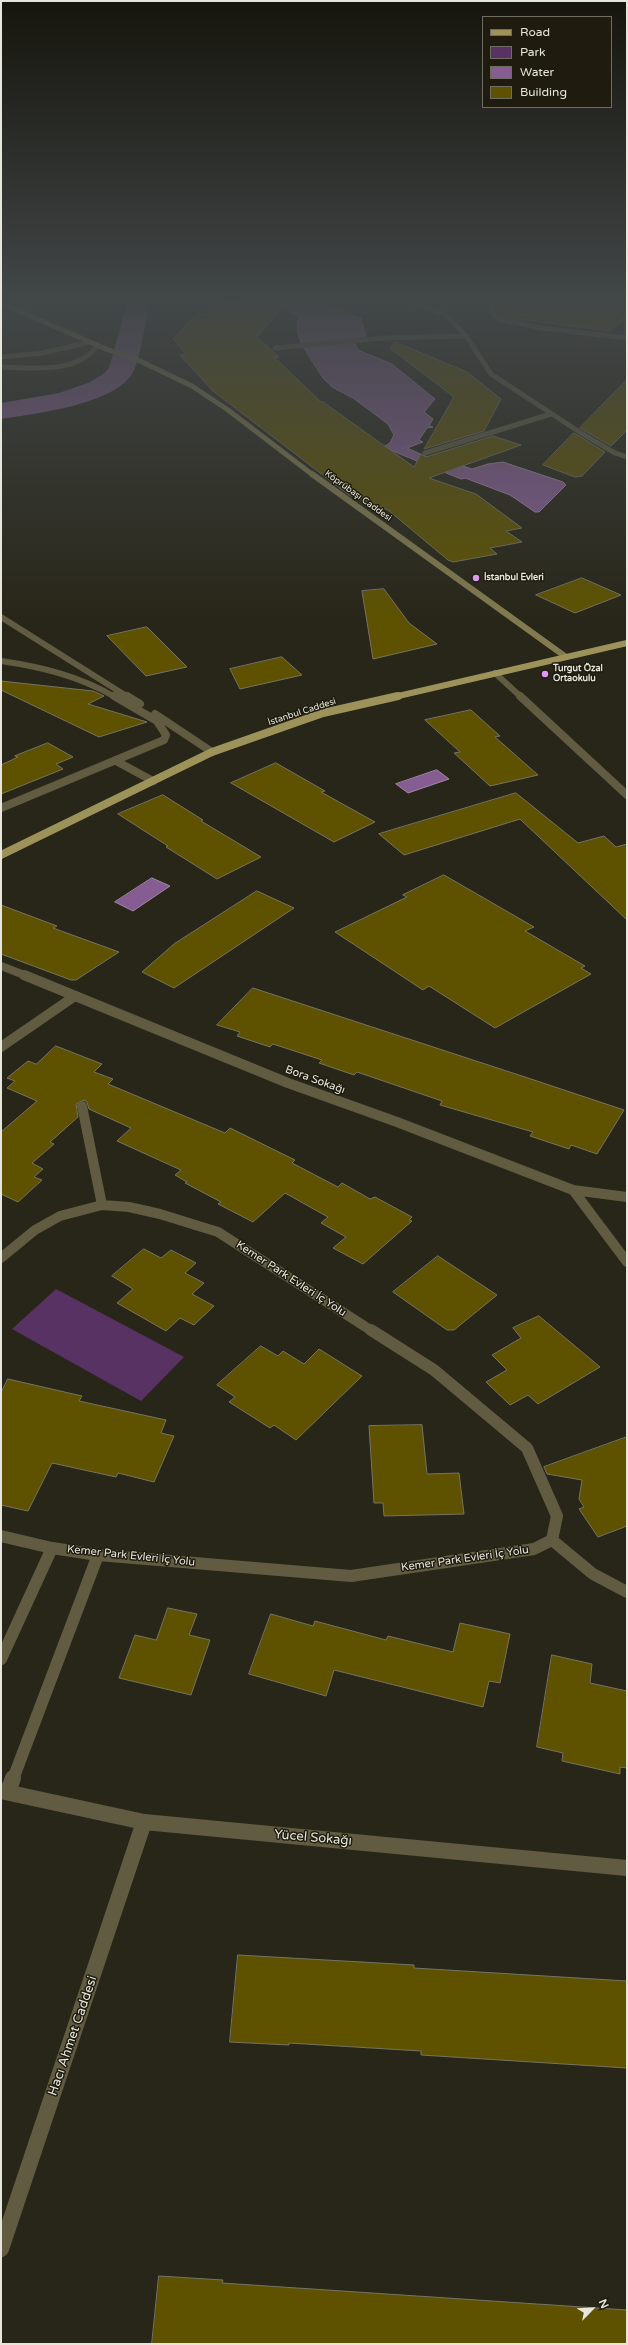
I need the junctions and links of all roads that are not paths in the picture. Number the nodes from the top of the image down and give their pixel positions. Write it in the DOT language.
graph roads {
  1 [pos="227,409"];
  2 [pos="544,409"];
  3 [pos="551,414"];
  4 [pos="425,453"];
  5 [pos="627,457"];
  6 [pos="1,617"];
  7 [pos="627,643"];
  8 [pos="566,657"];
  9 [pos="1,661"];
  10 [pos="495,673"];
  11 [pos="212,752"];
  12 [pos="116,761"];
  13 [pos="153,781"];
  14 [pos="627,795"];
  15 [pos="1,808"];
  16 [pos="1,855"];
  17 [pos="1,966"];
  18 [pos="75,996"];
  19 [pos="1,1047"];
  20 [pos="82,1106"];
  21 [pos="573,1190"];
  22 [pos="627,1197"];
  23 [pos="102,1204"];
  24 [pos="1,1258"];
  25 [pos="627,1262"];
  26 [pos="1,1536"];
  27 [pos="552,1540"];
  28 [pos="52,1548"];
  29 [pos="98,1555"];
  30 [pos="627,1592"];
  31 [pos="1,1659"];
  32 [pos="5,1791"];
  33 [pos="144,1822"];
  34 [pos="627,1868"];
  35 [pos="1,2249"];
  1 -- 8 [label="street, Köprübaşı Caddesi, bridge"];
  2 -- 3 [label="street"];
  3 -- 4 [label="street"];
  3 -- 5 [label="street"];
  6 -- 11 [label="street"];
  7 -- 8 [label="main road, İstanbul Caddesi"];
  8 -- 10 [label="main road, İstanbul Caddesi"];
  9 -- 12 [label="street"];
  10 -- 11 [label="main road, İstanbul Caddesi"];
  10 -- 14 [label="street"];
  11 -- 13 [label="main road, İstanbul Caddesi"];
  12 -- 13 [label="street"];
  12 -- 15 [label="street"];
  13 -- 16 [label="main road, İstanbul Caddesi"];
  17 -- 18 [label="street, Bora Sokağı"];
  18 -- 19 [label="street"];
  18 -- 21 [label="street, Bora Sokağı"];
  20 -- 23 [label="street"];
  21 -- 22 [label="street, Bora Sokağı"];
  21 -- 25 [label="street"];
  23 -- 24 [label="street, Kemer Park Evleri İç Yolu"];
  23 -- 27 [label="street, Kemer Park Evleri İç Yolu"];
  26 -- 28 [label="street, Kemer Park Evleri İç Yolu"];
  27 -- 29 [label="street, Kemer Park Evleri İç Yolu"];
  27 -- 30 [label="street"];
  28 -- 29 [label="street, Kemer Park Evleri İç Yolu"];
  28 -- 31 [label="street"];
  29 -- 32 [label="street"];
  32 -- 33 [label="street, Yücel Sokağı"];
  33 -- 34 [label="street, Yücel Sokağı"];
  33 -- 35 [label="street, Hacı Ahmet Caddesi"];
}
